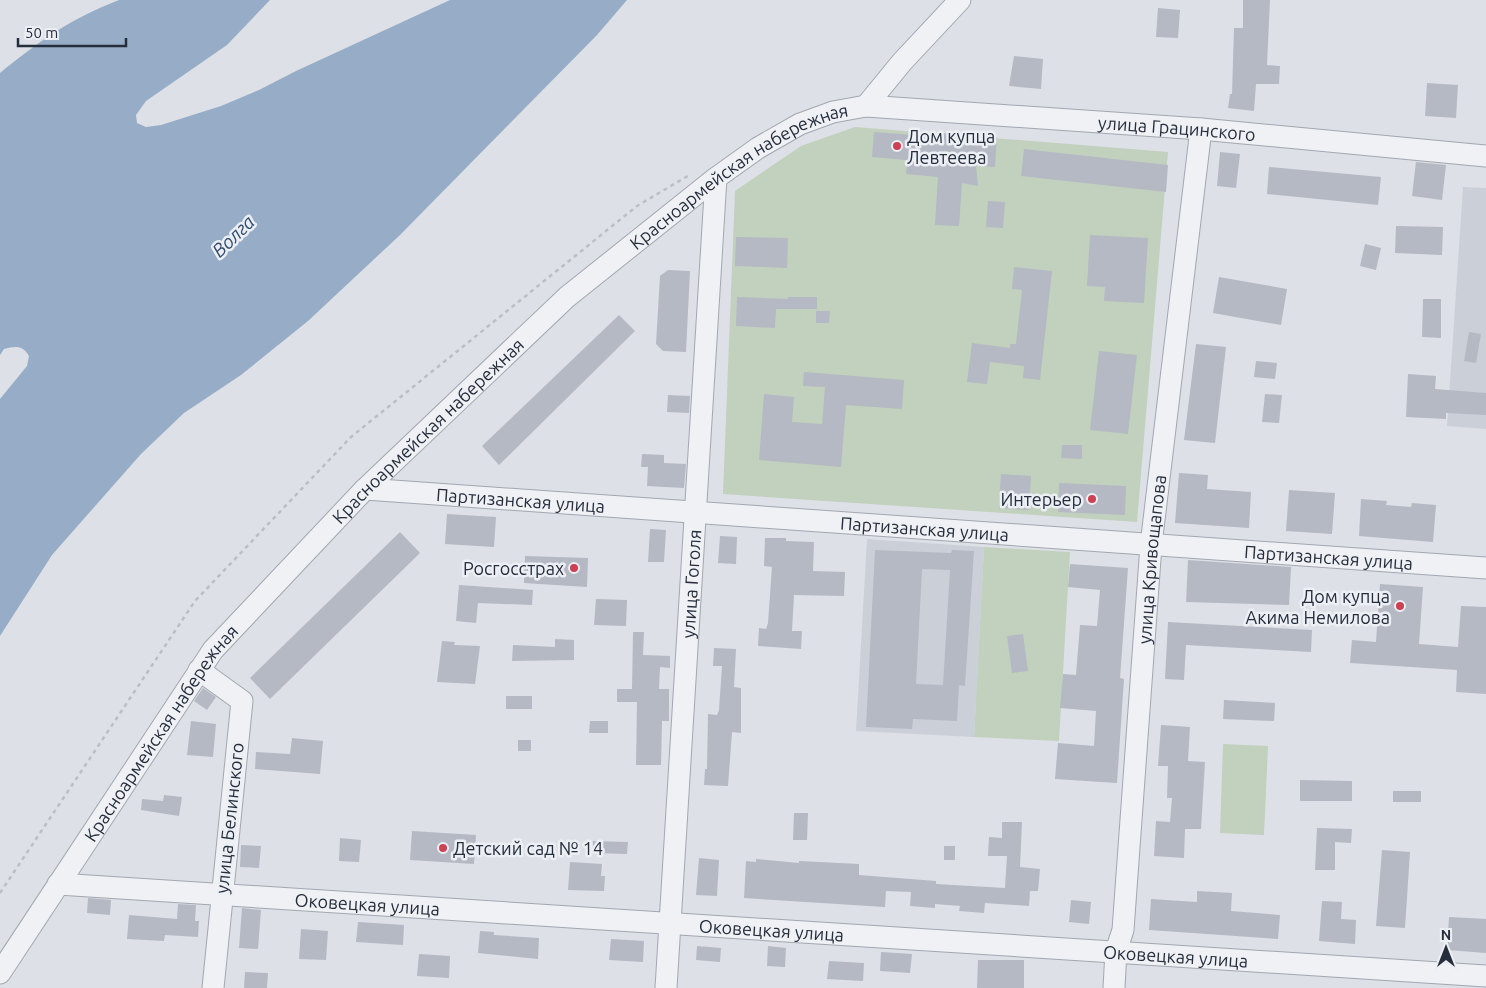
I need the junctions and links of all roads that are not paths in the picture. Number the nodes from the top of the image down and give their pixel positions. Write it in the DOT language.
graph roads {
  1 [pos="960,0"];
  2 [pos="866,106"];
  3 [pos="1201,130"];
  4 [pos="1486,156"];
  5 [pos="716,178"];
  6 [pos="365,490"];
  7 [pos="697,513"];
  8 [pos="1151,544"];
  9 [pos="1486,568"];
  10 [pos="200,670"];
  11 [pos="58,884"];
  12 [pos="221,894"];
  13 [pos="670,922"];
  14 [pos="1116,951"];
  15 [pos="0,973"];
  16 [pos="1486,976"];
  17 [pos="213,988"];
  18 [pos="666,988"];
  19 [pos="1114,988"];
  1 -- 2 [label="street, Красноармейская набережная"];
  2 -- 3 [label="street, улица Грацинского"];
  2 -- 5 [label="street, Красноармейская набережная"];
  3 -- 4 [label="street, улица Грацинского"];
  3 -- 8 [label="street, улица Кривощапова"];
  5 -- 6 [label="street, Красноармейская набережная"];
  5 -- 7 [label="street, улица Гоголя"];
  6 -- 7 [label="street, Партизанская улица"];
  6 -- 10 [label="street, Красноармейская набережная"];
  7 -- 8 [label="street, Партизанская улица"];
  7 -- 13 [label="street, улица Гоголя"];
  8 -- 9 [label="street, Партизанская улица"];
  8 -- 14 [label="street, улица Кривощапова"];
  10 -- 11 [label="street, Красноармейская набережная"];
  10 -- 12 [label="street, улица Белинского"];
  11 -- 12 [label="street, Оковецкая улица"];
  11 -- 15 [label="street, Красноармейская набережная"];
  12 -- 13 [label="street, Оковецкая улица"];
  12 -- 17 [label="street, улица Белинского"];
  13 -- 14 [label="street, Оковецкая улица"];
  13 -- 18 [label="street, улица Гоголя"];
  14 -- 16 [label="street, Оковецкая улица"];
  14 -- 19 [label="street, улица Кривощапова"];
}
